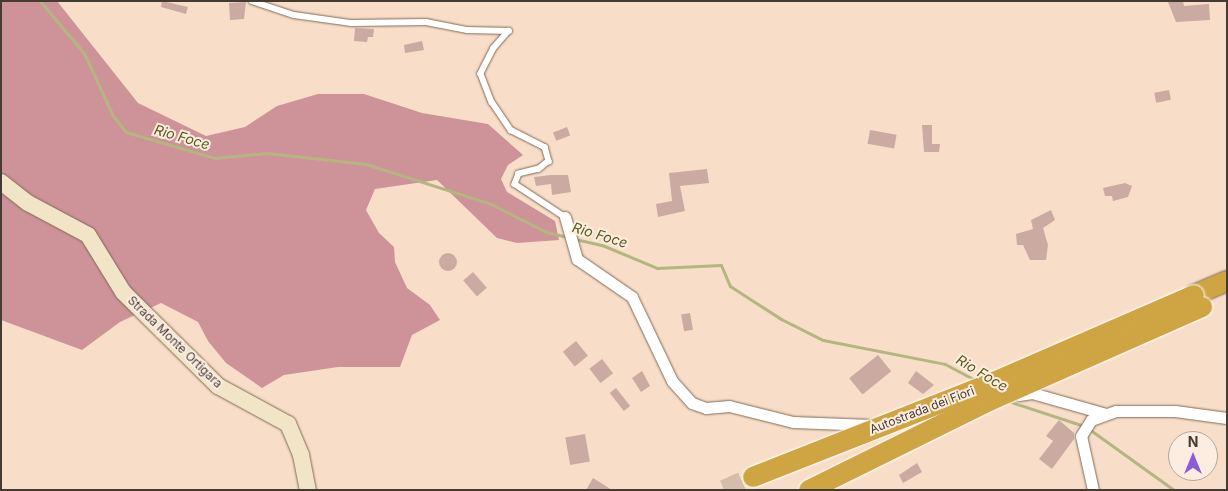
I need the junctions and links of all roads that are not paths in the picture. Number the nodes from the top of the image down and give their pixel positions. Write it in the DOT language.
graph roads {
  1 [pos="252,1"];
  2 [pos="1,182"];
  3 [pos="565,217"];
  4 [pos="1227,281"];
  5 [pos="1227,296"];
  6 [pos="1198,301"];
  7 [pos="1106,414"];
  8 [pos="1227,418"];
  9 [pos="753,477"];
  10 [pos="308,490"];
  11 [pos="809,490"];
  12 [pos="1093,490"];
  1 -- 3 [label="lane"];
  2 -- 10 [label="main road, Strada Monte Ortigara"];
  3 -- 7 [label="street"];
  4 -- 6 [label="highway, Autostrada dei Fiori"];
  5 -- 6 [label="highway, Autostrada dei Fiori"];
  6 -- 9 [label="highway, Autostrada dei Fiori, bridge"];
  6 -- 11 [label="highway, Autostrada dei Fiori, bridge"];
  7 -- 8 [label="street"];
  7 -- 12 [label="street"];
}
